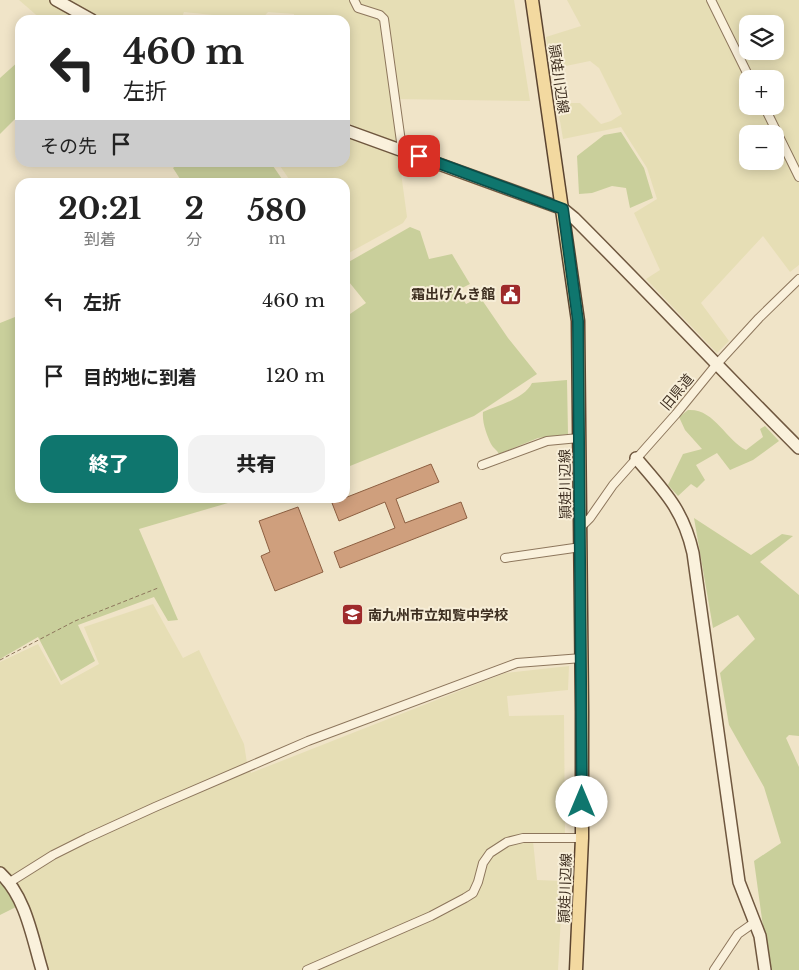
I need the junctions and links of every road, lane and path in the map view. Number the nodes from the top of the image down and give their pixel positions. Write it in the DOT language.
graph roads {
  1 [pos="56,0"];
  2 [pos="354,0"];
  3 [pos="532,0"];
  4 [pos="711,0"];
  5 [pos="83,15"];
  6 [pos="746,70"];
  7 [pos="768,115"];
  8 [pos="350,132"];
  9 [pos="402,150"];
  10 [pos="799,177"];
  11 [pos="563,209"];
  12 [pos="799,279"];
  13 [pos="790,288"];
  14 [pos="799,290"];
  15 [pos="716,364"];
  16 [pos="579,438"];
  17 [pos="799,448"];
  18 [pos="636,458"];
  19 [pos="482,466"];
  20 [pos="581,527"];
  21 [pos="581,547"];
  22 [pos="505,558"];
  23 [pos="158,588"];
  24 [pos="582,658"];
  25 [pos="0,660"];
  26 [pos="582,838"];
  27 [pos="0,873"];
  28 [pos="10,882"];
  29 [pos="755,922"];
  30 [pos="42,970"];
  31 [pos="307,970"];
  32 [pos="576,970"];
  33 [pos="714,970"];
  34 [pos="765,970"];
  1 -- 5 [label="street"];
  2 -- 9 [label="street"];
  3 -- 11 [label="main road, 頴娃川辺線"];
  4 -- 6 [label="street"];
  7 -- 10 [label="street"];
  8 -- 9 [label="street"];
  9 -- 11 [label="street"];
  11 -- 15 [label="street"];
  11 -- 16 [label="main road, 頴娃川辺線"];
  12 -- 13 [label="street, 旧県道"];
  13 -- 14 [label="street"];
  13 -- 15 [label="street, 旧県道"];
  15 -- 17 [label="street"];
  15 -- 18 [label="street, 旧県道"];
  16 -- 19 [label="street"];
  16 -- 20 [label="main road, 頴娃川辺線"];
  18 -- 20 [label="street, 旧県道"];
  18 -- 29 [label="street"];
  20 -- 21 [label="main road, 頴娃川辺線"];
  21 -- 22 [label="street"];
  21 -- 24 [label="main road, 頴娃川辺線"];
  23 -- 25 [label="path"];
  24 -- 26 [label="main road, 頴娃川辺線"];
  24 -- 28 [label="street"];
  26 -- 31 [label="street"];
  26 -- 32 [label="main road, 頴娃川辺線"];
  27 -- 28 [label="street"];
  28 -- 30 [label="street"];
  29 -- 33 [label="street"];
  29 -- 34 [label="street"];
}
